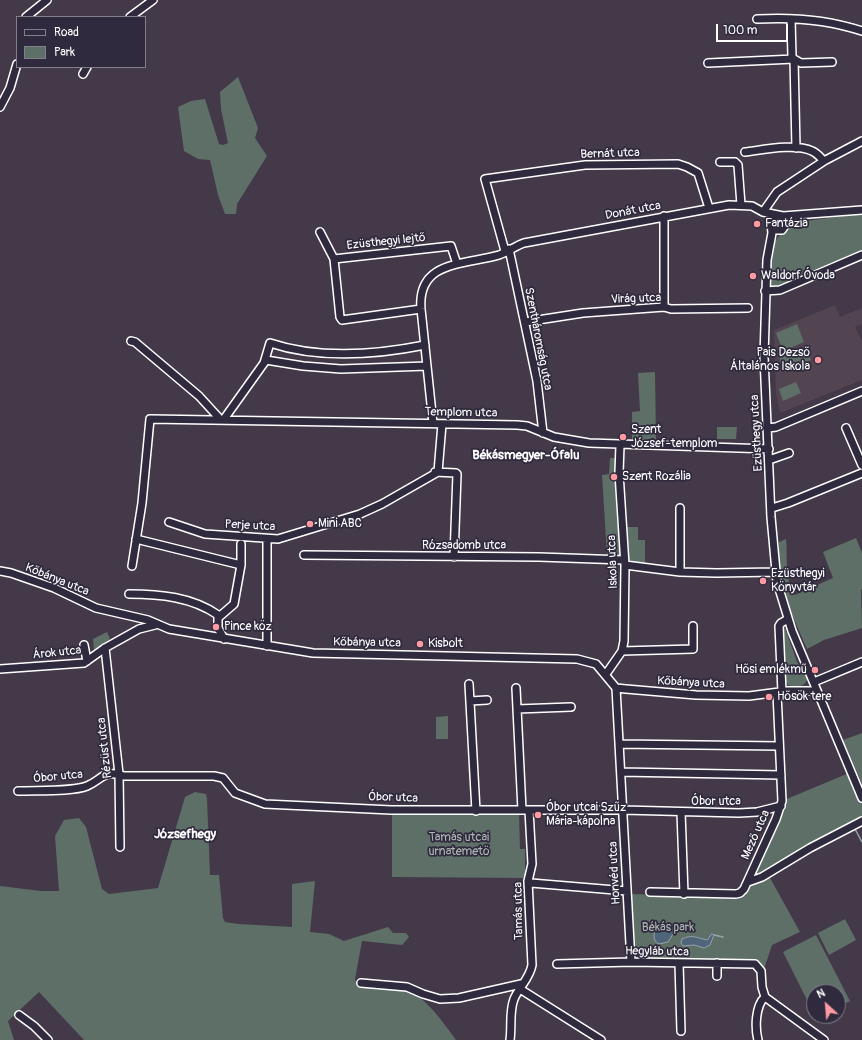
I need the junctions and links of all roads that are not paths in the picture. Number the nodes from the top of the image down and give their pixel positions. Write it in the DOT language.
graph roads {
  1 [pos="44,0"];
  2 [pos="153,0"];
  3 [pos="27,16"];
  4 [pos="131,16"];
  5 [pos="757,19"];
  6 [pos="791,19"];
  7 [pos="862,31"];
  8 [pos="794,58"];
  9 [pos="832,62"];
  10 [pos="708,63"];
  11 [pos="16,67"];
  12 [pos="86,68"];
  13 [pos="83,74"];
  14 [pos="0,107"];
  15 [pos="862,141"];
  16 [pos="796,148"];
  17 [pos="744,152"];
  18 [pos="824,161"];
  19 [pos="720,162"];
  20 [pos="485,179"];
  21 [pos="741,205"];
  22 [pos="709,208"];
  23 [pos="862,210"];
  24 [pos="763,212"];
  25 [pos="803,215"];
  26 [pos="664,216"];
  27 [pos="775,220"];
  28 [pos="786,224"];
  29 [pos="780,230"];
  30 [pos="320,232"];
  31 [pos="770,244"];
  32 [pos="505,252"];
  33 [pos="862,255"];
  34 [pos="334,259"];
  35 [pos="457,264"];
  36 [pos="765,291"];
  37 [pos="664,307"];
  38 [pos="748,308"];
  39 [pos="421,309"];
  40 [pos="525,322"];
  41 [pos="131,341"];
  42 [pos="425,345"];
  43 [pos="266,360"];
  44 [pos="427,366"];
  45 [pos="862,391"];
  46 [pos="222,419"];
  47 [pos="433,423"];
  48 [pos="442,424"];
  49 [pos="768,428"];
  50 [pos="846,428"];
  51 [pos="543,433"];
  52 [pos="620,445"];
  53 [pos="769,449"];
  54 [pos="789,453"];
  55 [pos="769,460"];
  56 [pos="862,465"];
  57 [pos="436,472"];
  58 [pos="862,473"];
  59 [pos="680,508"];
  60 [pos="772,508"];
  61 [pos="169,522"];
  62 [pos="267,539"];
  63 [pos="136,540"];
  64 [pos="241,544"];
  65 [pos="304,555"];
  66 [pos="454,557"];
  67 [pos="625,563"];
  68 [pos="240,565"];
  69 [pos="132,566"];
  70 [pos="0,572"];
  71 [pos="680,572"];
  72 [pos="775,572"];
  73 [pos="129,594"];
  74 [pos="219,617"];
  75 [pos="788,619"];
  76 [pos="155,624"];
  77 [pos="693,626"];
  78 [pos="224,639"];
  79 [pos="84,644"];
  80 [pos="267,646"];
  81 [pos="105,648"];
  82 [pos="622,651"];
  83 [pos="87,661"];
  84 [pos="862,662"];
  85 [pos="0,669"];
  86 [pos="606,674"];
  87 [pos="814,682"];
  88 [pos="470,684"];
  89 [pos="516,688"];
  90 [pos="616,688"];
  91 [pos="817,691"];
  92 [pos="780,692"];
  93 [pos="487,700"];
  94 [pos="470,701"];
  95 [pos="571,707"];
  96 [pos="518,709"];
  97 [pos="619,744"];
  98 [pos="779,746"];
  99 [pos="621,772"];
  100 [pos="119,774"];
  101 [pos="781,775"];
  102 [pos="18,791"];
  103 [pos="862,798"];
  104 [pos="781,806"];
  105 [pos="526,810"];
  106 [pos="623,810"];
  107 [pos="476,811"];
  108 [pos="681,812"];
  109 [pos="862,821"];
  110 [pos="120,847"];
  111 [pos="528,881"];
  112 [pos="748,882"];
  113 [pos="627,891"];
  114 [pos="650,892"];
  115 [pos="684,894"];
  116 [pos="630,962"];
  117 [pos="679,963"];
  118 [pos="717,963"];
  119 [pos="557,964"];
  120 [pos="717,976"];
  121 [pos="361,983"];
  122 [pos="521,987"];
  123 [pos="765,996"];
  124 [pos="19,1015"];
  125 [pos="681,1031"];
  126 [pos="48,1040"];
  127 [pos="510,1040"];
  128 [pos="601,1040"];
  129 [pos="758,1040"];
  130 [pos="824,1040"];
  1 -- 3 [label="street"];
  2 -- 4 [label="street"];
  5 -- 6 [label="street"];
  6 -- 7 [label="street"];
  6 -- 8 [label="street"];
  8 -- 9 [label="street"];
  8 -- 10 [label="street"];
  8 -- 16 [label="street"];
  11 -- 14 [label="street"];
  12 -- 13 [label="street"];
  15 -- 18 [label="street"];
  16 -- 17 [label="street"];
  16 -- 18 [label="street"];
  18 -- 24 [label="street"];
  19 -- 21 [label="street"];
  20 -- 22 [label="street, Bernát utca"];
  20 -- 32 [label="street, Szentháromság utca"];
  21 -- 22 [label="street, Donát utca"];
  21 -- 24 [label="street, Donát utca"];
  22 -- 26 [label="street, Donát utca"];
  23 -- 25 [label="street"];
  24 -- 27 [label="street"];
  25 -- 27 [label="street"];
  25 -- 28 [label="street, Ezüsthegy utca"];
  26 -- 32 [label="street, Donát utca"];
  26 -- 37 [label="street"];
  27 -- 28 [label="street"];
  27 -- 29 [label="street"];
  27 -- 31 [label="street, Ezüsthegy utca"];
  28 -- 29 [label="street, Ezüsthegy utca"];
  29 -- 31 [label="street, Ezüsthegy utca"];
  30 -- 34 [label="street, Ezüsthegyi lejtő"];
  31 -- 36 [label="street, Ezüsthegy utca"];
  32 -- 35 [label="street, Donát utca"];
  32 -- 40 [label="street, Szentháromság utca"];
  33 -- 36 [label="street"];
  34 -- 35 [label="street, Ezüsthegyi lejtő"];
  34 -- 39 [label="street"];
  35 -- 39 [label="street, Donát utca"];
  36 -- 49 [label="street, Ezüsthegy utca"];
  37 -- 38 [label="street, Virág utca"];
  37 -- 40 [label="street, Virág utca"];
  39 -- 42 [label="street, Donát utca"];
  40 -- 51 [label="street, Szentháromság utca"];
  41 -- 46 [label="street"];
  42 -- 43 [label="street"];
  42 -- 44 [label="street, Donát utca"];
  43 -- 44 [label="street"];
  43 -- 46 [label="street"];
  44 -- 47 [label="street, Donát utca"];
  45 -- 49 [label="street"];
  46 -- 47 [label="street, Templom utca"];
  46 -- 63 [label="street, Templom utca"];
  47 -- 48 [label="street, Templom utca"];
  48 -- 51 [label="street, Templom utca"];
  48 -- 57 [label="street"];
  49 -- 53 [label="street, Ezüsthegy utca"];
  50 -- 56 [label="street"];
  51 -- 52 [label="street, Templom utca"];
  52 -- 53 [label="street, Templom utca"];
  52 -- 67 [label="street, Iskola utca"];
  53 -- 55 [label="street, Ezüsthegy utca"];
  54 -- 55 [label="street"];
  55 -- 60 [label="street, Ezüsthegy utca"];
  57 -- 62 [label="street, Perje utca"];
  57 -- 66 [label="street"];
  58 -- 60 [label="street"];
  59 -- 71 [label="street"];
  60 -- 72 [label="street, Ezüsthegy utca"];
  61 -- 62 [label="street, Perje utca"];
  62 -- 80 [label="street"];
  63 -- 68 [label="street"];
  63 -- 69 [label="street"];
  64 -- 68 [label="street"];
  65 -- 66 [label="street, Rózsadomb utca"];
  66 -- 67 [label="street, Rózsadomb utca"];
  67 -- 71 [label="street, Rózsadomb utca"];
  67 -- 82 [label="street, Iskola utca"];
  68 -- 74 [label="street"];
  70 -- 76 [label="street, Kőbánya utca"];
  71 -- 72 [label="street, Rózsadomb utca"];
  72 -- 75 [label="street, Ezüsthegy utca"];
  73 -- 74 [label="street"];
  74 -- 78 [label="street"];
  75 -- 87 [label="street, Ezüsthegy utca"];
  75 -- 92 [label="street"];
  76 -- 78 [label="street, Kőbánya utca"];
  76 -- 81 [label="street, Árok utca"];
  77 -- 82 [label="street"];
  78 -- 80 [label="street, Kőbánya utca"];
  79 -- 83 [label="street"];
  80 -- 86 [label="street, Kőbánya utca"];
  81 -- 83 [label="street, Árok utca"];
  81 -- 100 [label="street, Rézüst utca"];
  82 -- 86 [label="street, Iskola utca"];
  83 -- 85 [label="street, Árok utca"];
  84 -- 87 [label="street"];
  86 -- 90 [label="street, Kőbánya utca"];
  87 -- 91 [label="street, Ezüsthegy utca"];
  88 -- 94 [label="street"];
  89 -- 96 [label="street, Tamás utca"];
  90 -- 92 [label="street, Kőbánya utca"];
  90 -- 97 [label="street, Honvéd utca"];
  91 -- 92 [label="street"];
  91 -- 103 [label="street, Ezüsthegy utca"];
  92 -- 98 [label="street, Mező utca"];
  93 -- 94 [label="street"];
  94 -- 107 [label="street"];
  95 -- 96 [label="street"];
  96 -- 105 [label="street, Tamás utca"];
  97 -- 98 [label="street"];
  97 -- 99 [label="street, Honvéd utca"];
  98 -- 101 [label="street, Mező utca"];
  99 -- 101 [label="street"];
  99 -- 106 [label="street, Honvéd utca"];
  100 -- 102 [label="street, Óbor utca"];
  100 -- 107 [label="street, Óbor utca"];
  100 -- 110 [label="street, Rézüst utca"];
  101 -- 104 [label="street, Mező utca"];
  104 -- 108 [label="street, Óbor utca"];
  104 -- 112 [label="street, Mező utca"];
  105 -- 106 [label="street, Óbor utca"];
  105 -- 107 [label="street, Óbor utca"];
  105 -- 111 [label="street, Tamás utca"];
  106 -- 108 [label="street, Óbor utca"];
  106 -- 113 [label="street, Honvéd utca"];
  108 -- 115 [label="street"];
  109 -- 112 [label="street"];
  111 -- 113 [label="street"];
  111 -- 122 [label="street, Tamás utca"];
  112 -- 115 [label="street, Mező utca"];
  113 -- 116 [label="street, Honvéd utca"];
  114 -- 115 [label="street, Mező utca"];
  116 -- 117 [label="street, Hegyláb utca"];
  116 -- 119 [label="street, Hegyláb utca"];
  117 -- 118 [label="street, Hegyláb utca"];
  117 -- 125 [label="street"];
  118 -- 120 [label="street"];
  118 -- 123 [label="street, Hegyláb utca"];
  121 -- 122 [label="street"];
  122 -- 127 [label="street, Tamás utca"];
  122 -- 128 [label="street"];
  123 -- 129 [label="street"];
  123 -- 130 [label="street"];
  124 -- 126 [label="street"];
}
